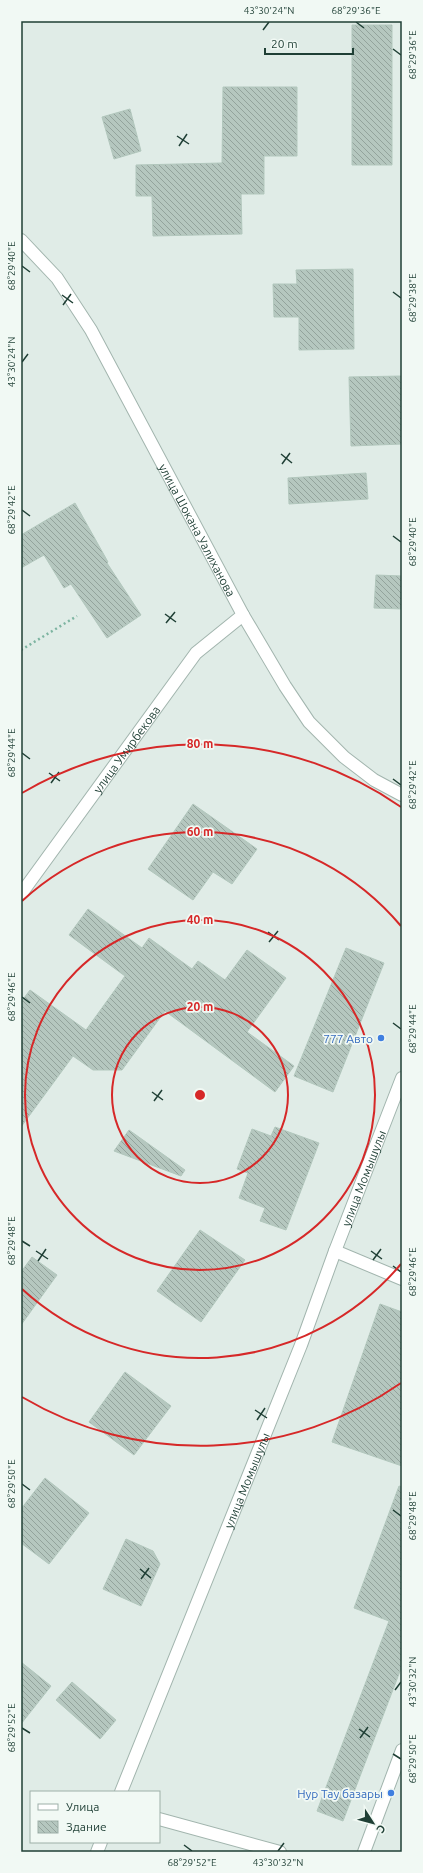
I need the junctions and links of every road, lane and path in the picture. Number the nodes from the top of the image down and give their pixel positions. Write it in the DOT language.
graph roads {
  1 [pos="21,240"];
  2 [pos="242,614"];
  3 [pos="77,616"];
  4 [pos="21,650"];
  5 [pos="402,795"];
  6 [pos="21,894"];
  7 [pos="402,1078"];
  8 [pos="335,1251"];
  9 [pos="402,1279"];
  10 [pos="402,1750"];
  11 [pos="122,1791"];
  12 [pos="160,1820"];
  13 [pos="280,1852"];
  14 [pos="364,1852"];
  1 -- 2 [label="street, улица Шокана Уалиханова"];
  2 -- 5 [label="street, улица Шокана Уалиханова"];
  2 -- 6 [label="street, улица Умирбекова"];
  3 -- 4 [label="path"];
  7 -- 8 [label="street, улица Момышулы"];
  8 -- 9 [label="street"];
  8 -- 11 [label="street, улица Момышулы"];
  10 -- 14 [label="street"];
  12 -- 13 [label="street"];
}
